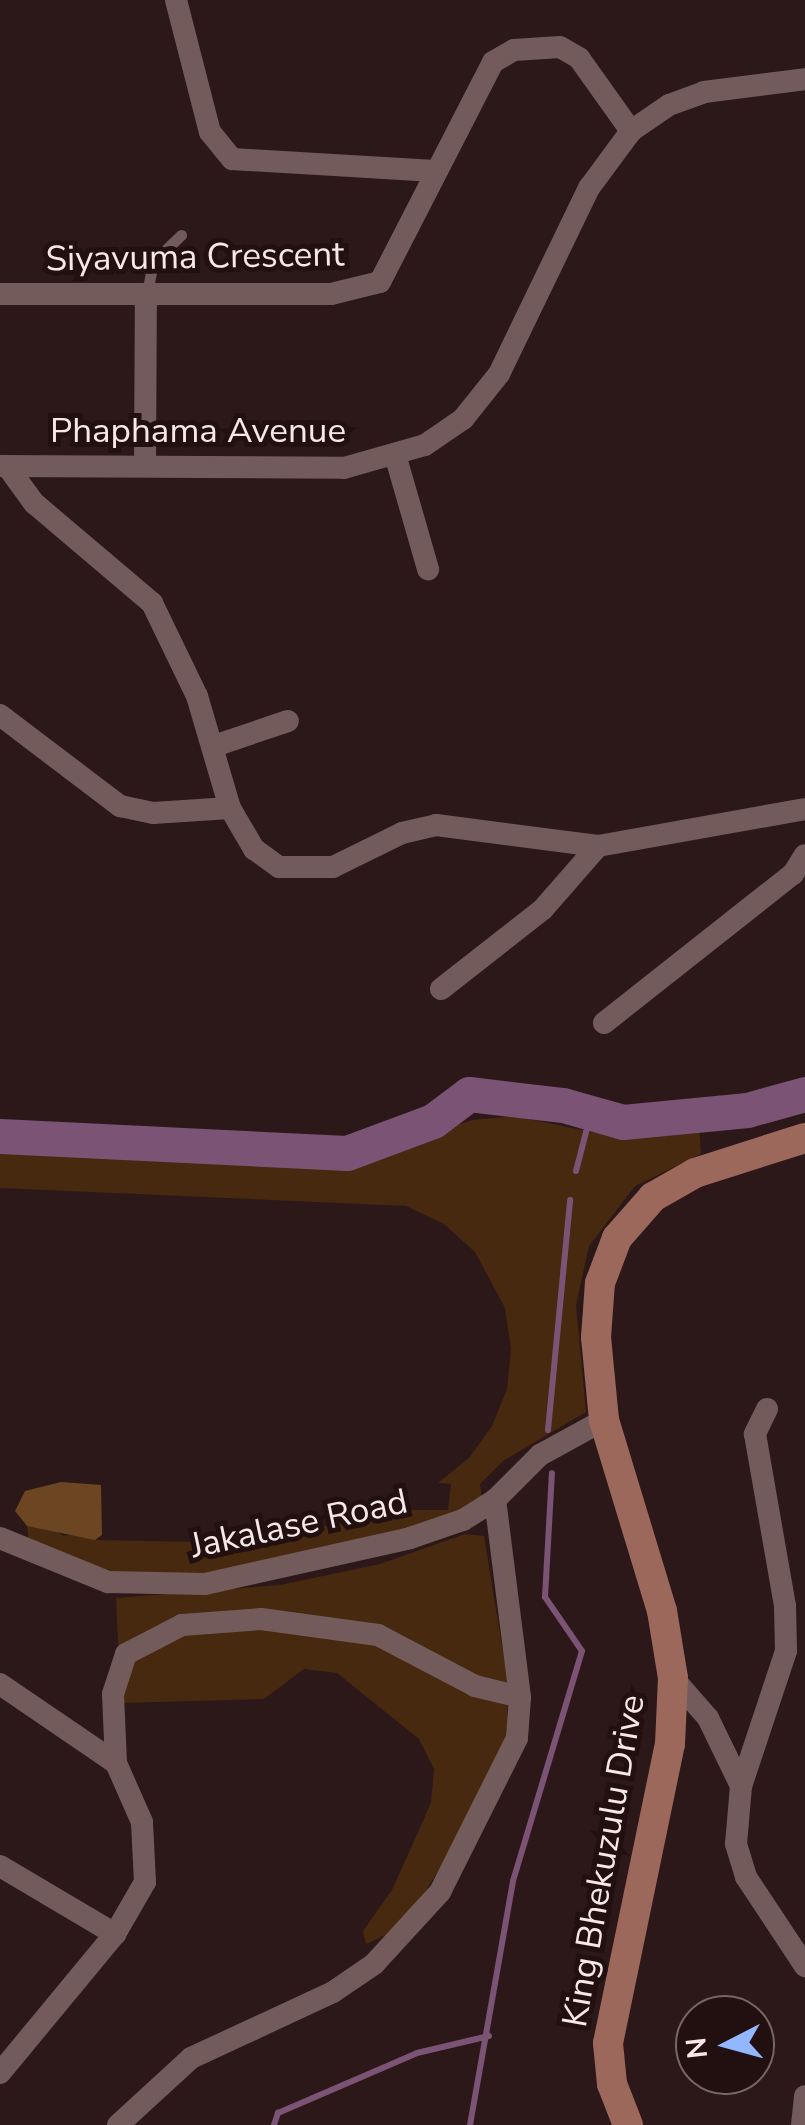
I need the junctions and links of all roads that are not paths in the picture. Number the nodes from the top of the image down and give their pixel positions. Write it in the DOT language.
graph roads {
  1 [pos="176,0"];
  2 [pos="805,79"];
  3 [pos="631,130"];
  4 [pos="436,171"];
  5 [pos="180,235"];
  6 [pos="0,294"];
  7 [pos="146,298"];
  8 [pos="396,458"];
  9 [pos="4,466"];
  10 [pos="145,466"];
  11 [pos="428,569"];
  12 [pos="0,716"];
  13 [pos="288,722"];
  14 [pos="214,746"];
  15 [pos="230,808"];
  16 [pos="805,809"];
  17 [pos="598,846"];
  18 [pos="805,855"];
  19 [pos="441,989"];
  20 [pos="604,1023"];
  21 [pos="805,1138"];
  22 [pos="767,1409"];
  23 [pos="604,1420"];
  24 [pos="495,1500"];
  25 [pos="0,1538"];
  26 [pos="673,1678"];
  27 [pos="0,1684"];
  28 [pos="520,1697"];
  29 [pos="116,1763"];
  30 [pos="741,1786"];
  31 [pos="0,1866"];
  32 [pos="115,1934"];
  33 [pos="805,1966"];
  34 [pos="0,2073"];
  35 [pos="805,2096"];
  36 [pos="803,2122"];
  37 [pos="625,2123"];
  38 [pos="118,2125"];
  1 -- 4 [label="street"];
  2 -- 3 [label="street, Phaphama Avenue"];
  3 -- 4 [label="street, Siyavuma Crescent"];
  3 -- 8 [label="street, Phaphama Avenue"];
  4 -- 7 [label="street, Siyavuma Crescent"];
  5 -- 7 [label="lane"];
  6 -- 7 [label="street, Siyavuma Crescent"];
  7 -- 10 [label="street"];
  8 -- 10 [label="street, Phaphama Avenue"];
  8 -- 11 [label="street"];
  9 -- 10 [label="street, Phaphama Avenue"];
  9 -- 14 [label="street"];
  12 -- 15 [label="street"];
  13 -- 14 [label="street"];
  14 -- 15 [label="street"];
  15 -- 17 [label="street"];
  16 -- 17 [label="street"];
  17 -- 19 [label="street"];
  18 -- 20 [label="street"];
  21 -- 23 [label="street, King Bhekuzulu Drive"];
  22 -- 30 [label="street"];
  23 -- 24 [label="street, Jakalase Road"];
  23 -- 26 [label="street, King Bhekuzulu Drive"];
  24 -- 25 [label="street, Jakalase Road"];
  24 -- 28 [label="street"];
  26 -- 30 [label="street"];
  26 -- 37 [label="street, King Bhekuzulu Drive"];
  27 -- 29 [label="street"];
  28 -- 29 [label="street"];
  28 -- 38 [label="street"];
  29 -- 32 [label="street"];
  30 -- 33 [label="street"];
  31 -- 32 [label="street"];
  32 -- 34 [label="street"];
  35 -- 36 [label="street"];
}
